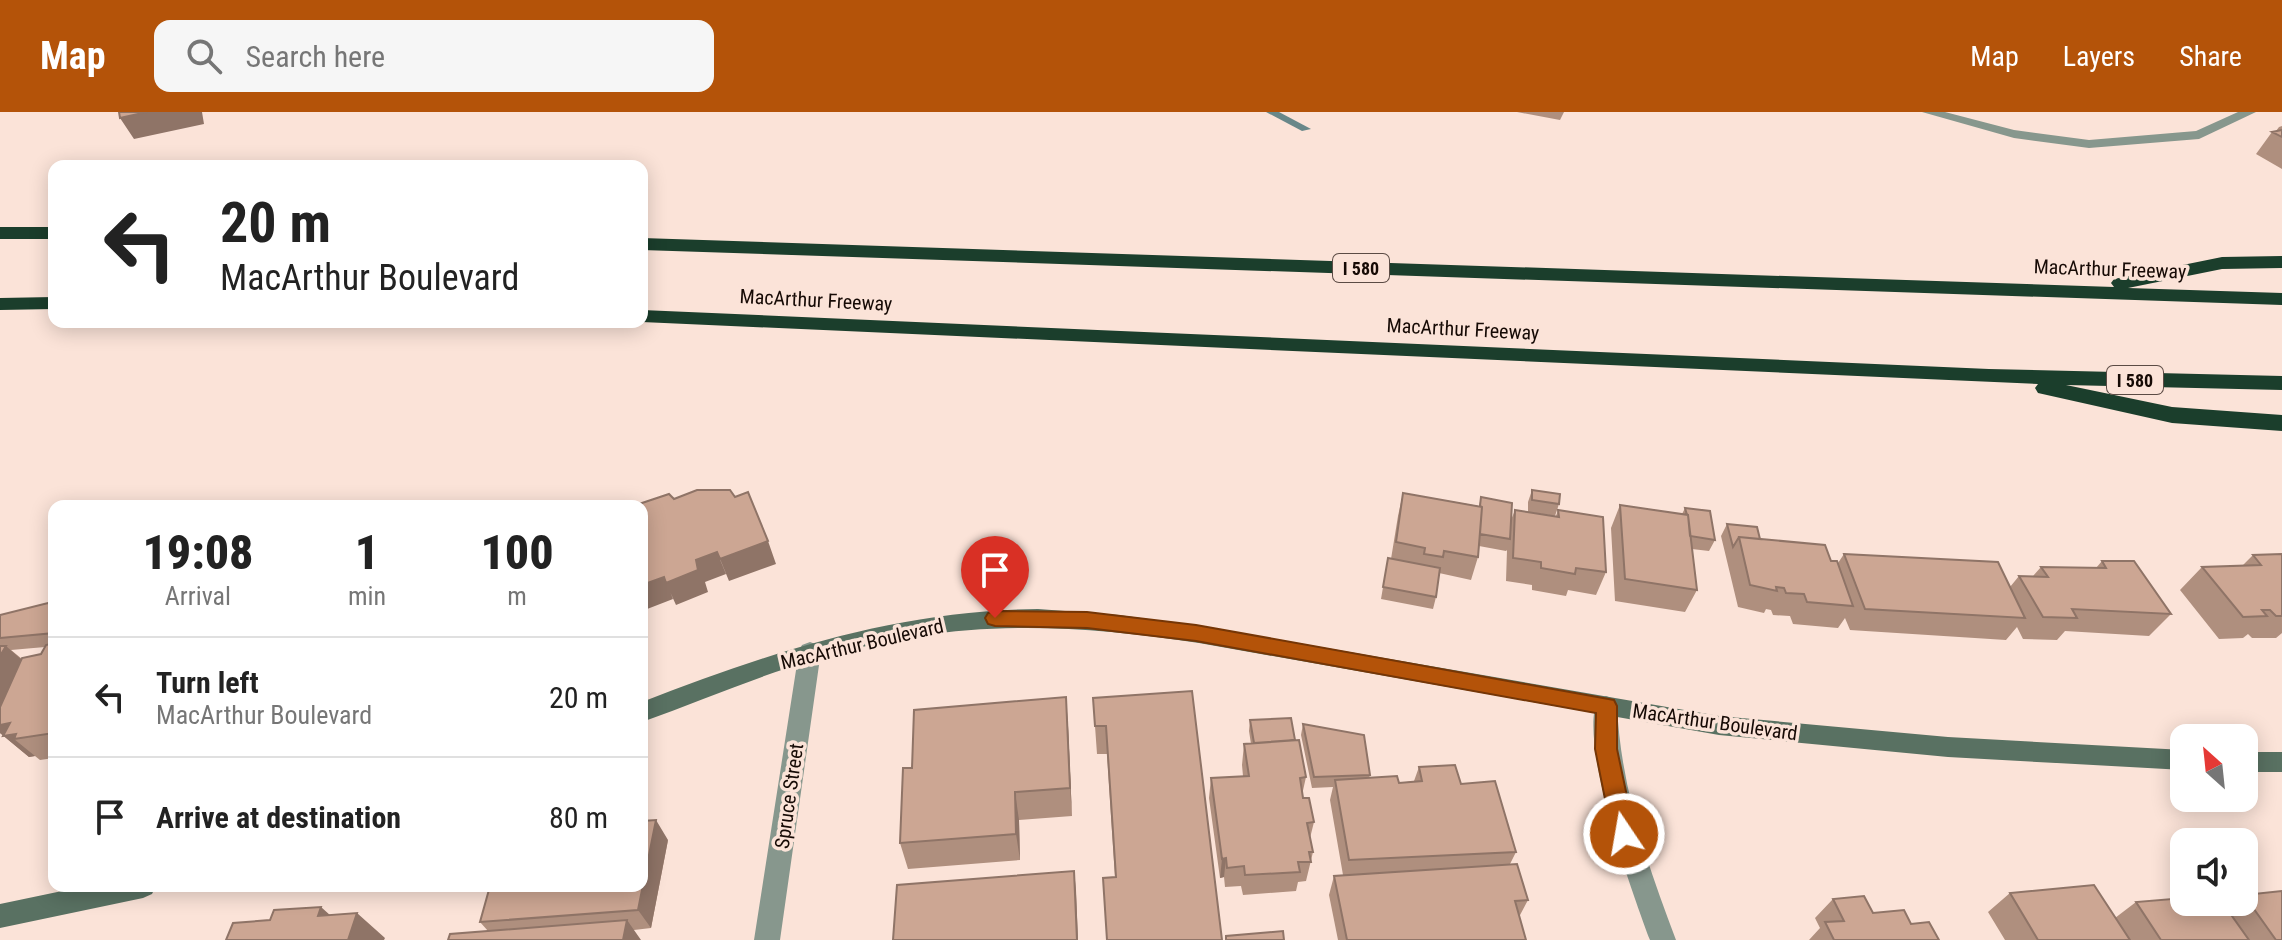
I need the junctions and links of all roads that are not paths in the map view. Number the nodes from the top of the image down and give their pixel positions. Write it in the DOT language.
graph roads {
  1 [pos="1929,112"];
  2 [pos="2249,112"];
  3 [pos="0,233"];
  4 [pos="48,233"];
  5 [pos="648,244"];
  6 [pos="2282,262"];
  7 [pos="2080,292"];
  8 [pos="2282,299"];
  9 [pos="48,303"];
  10 [pos="0,304"];
  11 [pos="648,316"];
  12 [pos="1989,376"];
  13 [pos="2282,383"];
  14 [pos="2282,423"];
  15 [pos="810,651"];
  16 [pos="1606,706"];
  17 [pos="648,710"];
  18 [pos="2170,760"];
  19 [pos="2258,762"];
  20 [pos="2282,762"];
  21 [pos="114,892"];
  22 [pos="0,916"];
  23 [pos="767,940"];
  24 [pos="1663,940"];
  1 -- 2 [label="street"];
  3 -- 4 [label="highway"];
  5 -- 7 [label="highway, MacArthur Freeway / I 580"];
  6 -- 7 [label="highway"];
  7 -- 8 [label="highway, MacArthur Freeway / I 580"];
  9 -- 10 [label="highway"];
  11 -- 12 [label="highway, MacArthur Freeway / I 580"];
  12 -- 13 [label="highway, MacArthur Freeway / I 580"];
  12 -- 14 [label="highway"];
  15 -- 16 [label="main road, MacArthur Boulevard"];
  15 -- 17 [label="main road, MacArthur Boulevard"];
  15 -- 23 [label="street, Spruce Street"];
  16 -- 18 [label="main road, MacArthur Boulevard"];
  16 -- 24 [label="street"];
  19 -- 20 [label="main road"];
  21 -- 22 [label="main road"];
}
